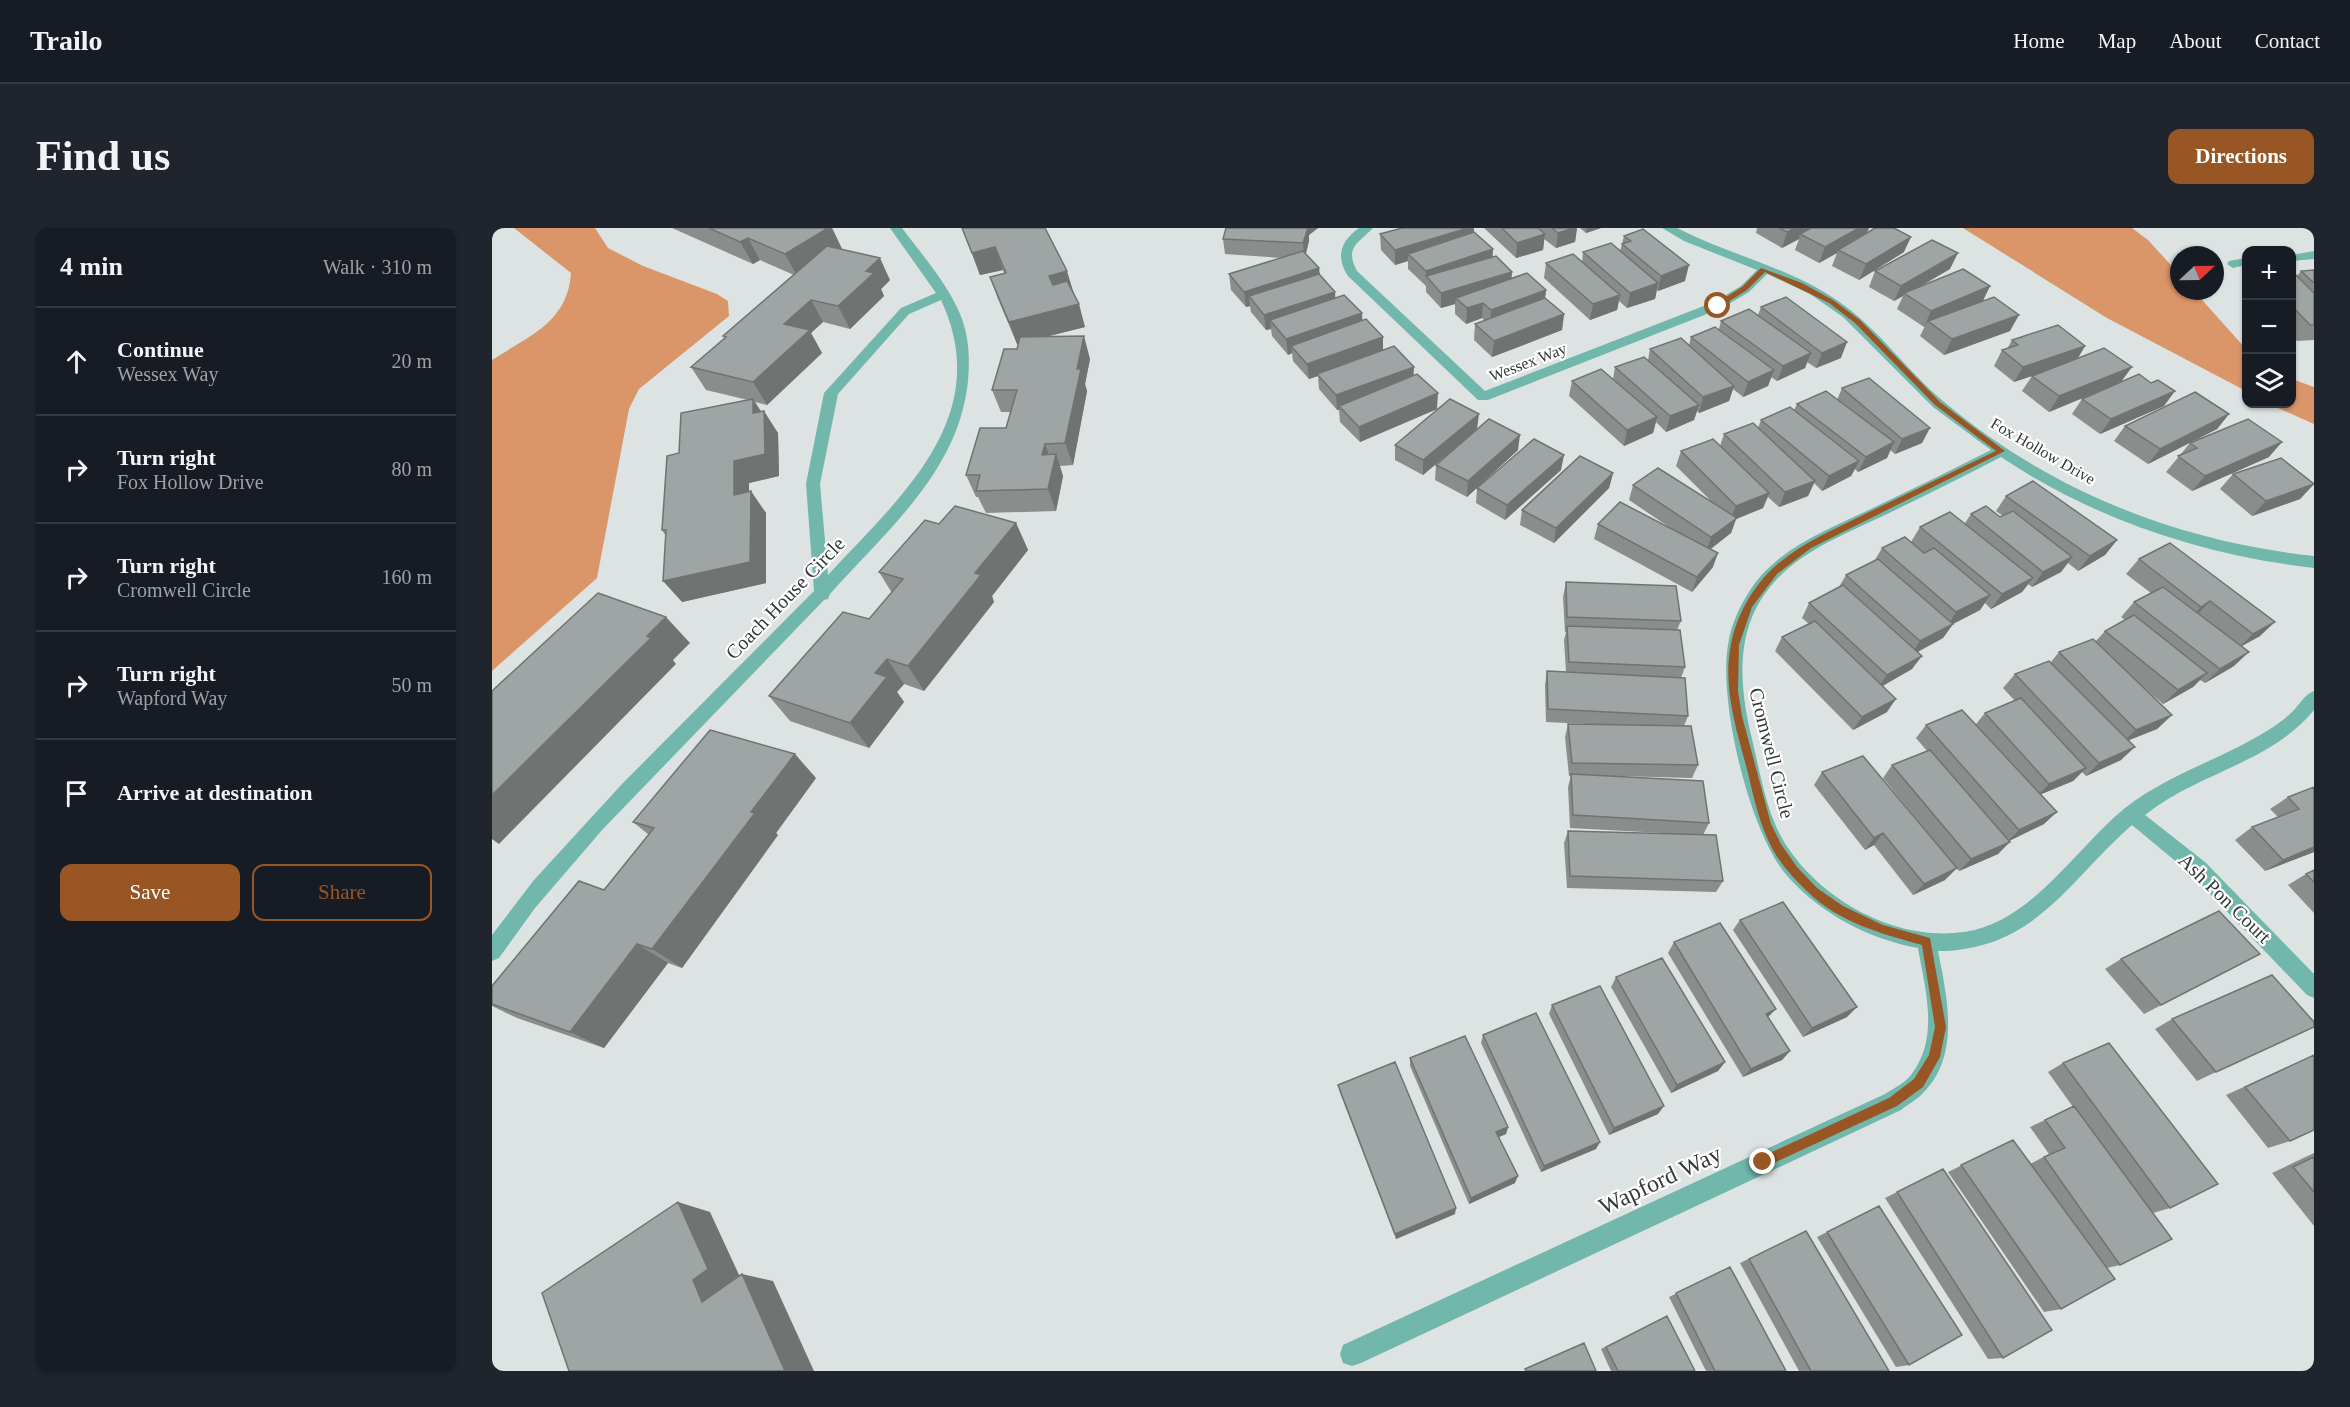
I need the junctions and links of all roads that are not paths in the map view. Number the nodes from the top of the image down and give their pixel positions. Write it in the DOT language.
graph roads {
  1 [pos="896,228"];
  2 [pos="1367,228"];
  3 [pos="1668,228"];
  4 [pos="2314,255"];
  5 [pos="2296,257"];
  6 [pos="2242,263"];
  7 [pos="2233,264"];
  8 [pos="1764,270"];
  9 [pos="944,294"];
  10 [pos="2002,451"];
  11 [pos="2314,562"];
  12 [pos="822,595"];
  13 [pos="2314,698"];
  14 [pos="2131,814"];
  15 [pos="1927,941"];
  16 [pos="492,952"];
  17 [pos="2314,988"];
  18 [pos="1352,1354"];
  1 -- 9 [label="street, Coach House Circle"];
  2 -- 8 [label="street, Wessex Way"];
  3 -- 8 [label="street, Fox Hollow Drive"];
  4 -- 5 [label="street"];
  6 -- 7 [label="street"];
  8 -- 10 [label="street, Fox Hollow Drive"];
  9 -- 12 [label="street, Coach House Circle"];
  9 -- 12 [label="street"];
  10 -- 11 [label="street, Fox Hollow Drive"];
  10 -- 15 [label="street, Cromwell Circle"];
  12 -- 16 [label="street, Coach House Circle"];
  13 -- 14 [label="street, Cromwell Circle"];
  14 -- 15 [label="street, Cromwell Circle"];
  14 -- 17 [label="street, Ash Pon Court"];
  15 -- 18 [label="street, Wapford Way"];
}
